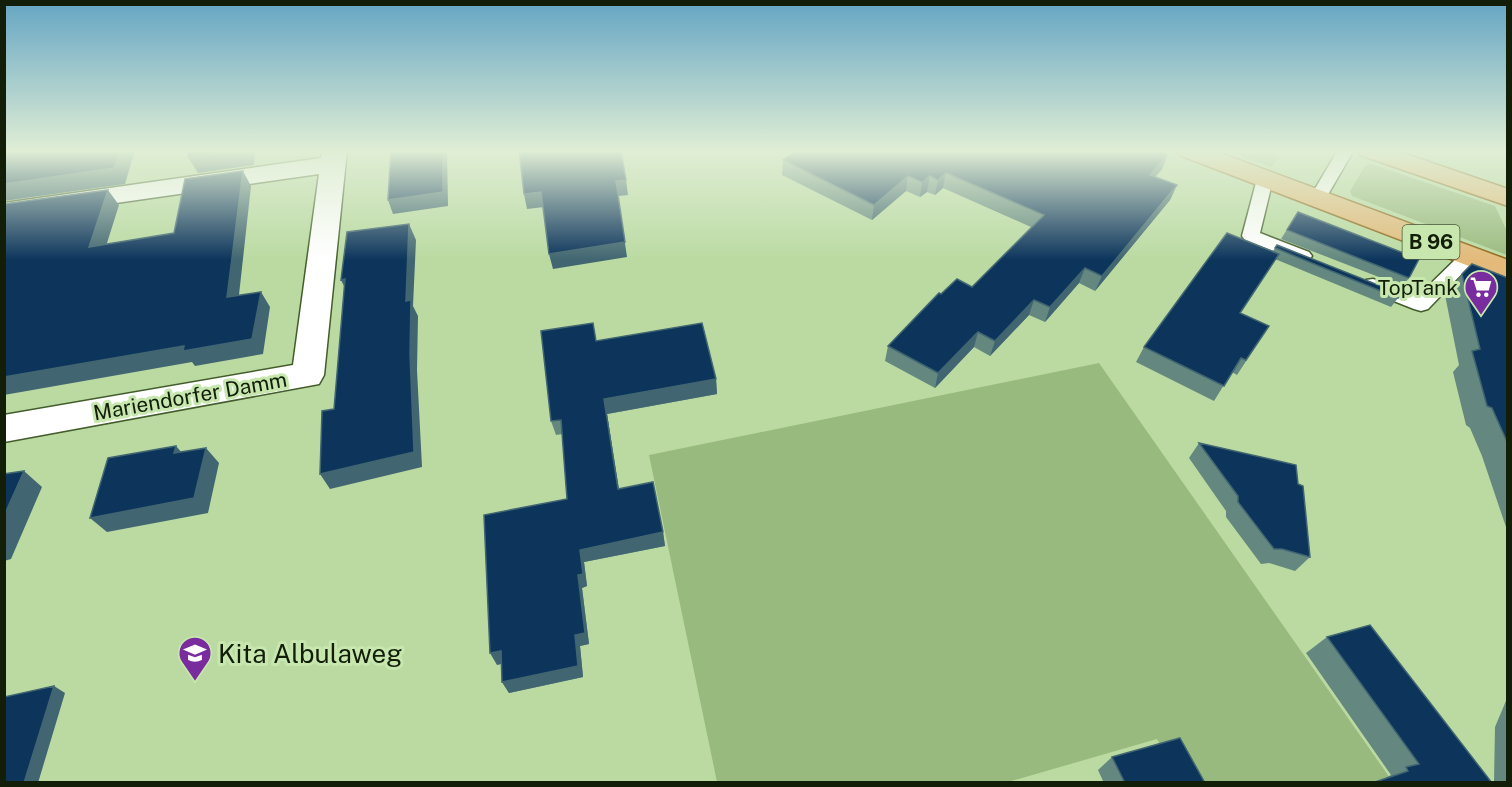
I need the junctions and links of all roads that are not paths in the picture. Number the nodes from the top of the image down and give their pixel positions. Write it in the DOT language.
graph roads {
  1 [pos="152,187"];
  2 [pos="330,187"];
  3 [pos="1263,187"];
  4 [pos="1285,187"];
  5 [pos="1324,187"];
  6 [pos="1475,187"];
  7 [pos="1508,198"];
  8 [pos="1317,199"];
  9 [pos="4,211"];
  10 [pos="1469,256"];
  11 [pos="1315,262"];
  12 [pos="1508,271"];
  13 [pos="1357,279"];
  14 [pos="4,429"];
  1 -- 9 [label="street, Mariendorfer Damm"];
  2 -- 14 [label="street, Mariendorfer Damm"];
  3 -- 11 [label="lane"];
  4 -- 8 [label="main road, B 96"];
  5 -- 8 [label="lane"];
  6 -- 7 [label="main road"];
  8 -- 10 [label="main road, B 96"];
  10 -- 12 [label="main road, B 96"];
  10 -- 13 [label="lane"];
}
